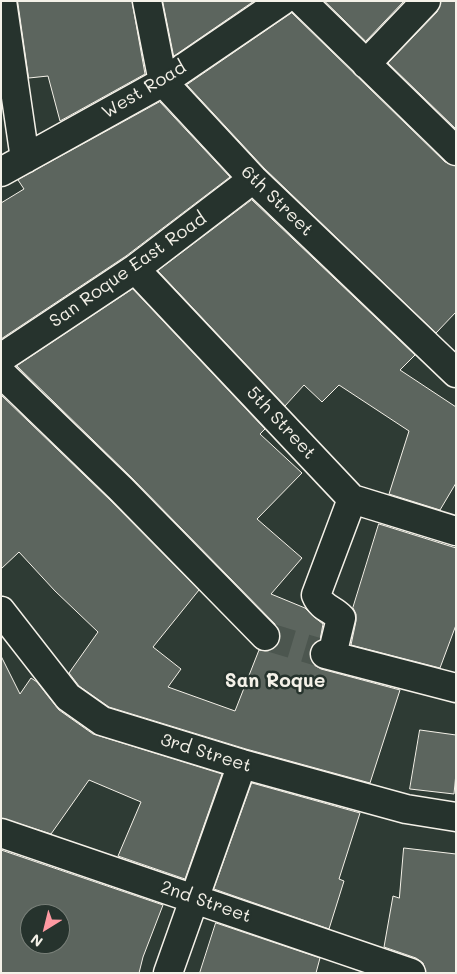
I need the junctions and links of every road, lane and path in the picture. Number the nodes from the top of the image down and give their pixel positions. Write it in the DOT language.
graph roads {
  1 [pos="2,1"];
  2 [pos="146,1"];
  3 [pos="282,1"];
  4 [pos="302,1"];
  5 [pos="426,1"];
  6 [pos="366,64"];
  7 [pos="162,82"];
  8 [pos="456,150"];
  9 [pos="25,159"];
  10 [pos="1,172"];
  11 [pos="253,179"];
  12 [pos="135,269"];
  13 [pos="1,358"];
  14 [pos="1,373"];
  15 [pos="456,373"];
  16 [pos="352,498"];
  17 [pos="456,531"];
  18 [pos="1,611"];
  19 [pos="265,636"];
  20 [pos="456,688"];
  21 [pos="242,764"];
  22 [pos="456,818"];
  23 [pos="1,833"];
  24 [pos="196,898"];
  25 [pos="168,973"];
  26 [pos="411,973"];
  1 -- 9 [label="street"];
  2 -- 7 [label="street"];
  3 -- 7 [label="street, West Road"];
  4 -- 6 [label="street"];
  5 -- 6 [label="street"];
  6 -- 8 [label="street"];
  7 -- 9 [label="street, West Road"];
  7 -- 11 [label="street, 6th Street"];
  9 -- 10 [label="street, West Road"];
  11 -- 12 [label="street, San Roque East Road"];
  11 -- 15 [label="street, 6th Street"];
  12 -- 13 [label="street, San Roque East Road"];
  12 -- 16 [label="street, 5th Street"];
  14 -- 19 [label="street"];
  16 -- 17 [label="street, 5th Street"];
  16 -- 20 [label="street"];
  18 -- 21 [label="street, 3rd Street"];
  21 -- 22 [label="street, 3rd Street"];
  21 -- 24 [label="street"];
  23 -- 24 [label="street, 2nd Street"];
  24 -- 25 [label="street"];
  24 -- 26 [label="street, 2nd Street"];
}
